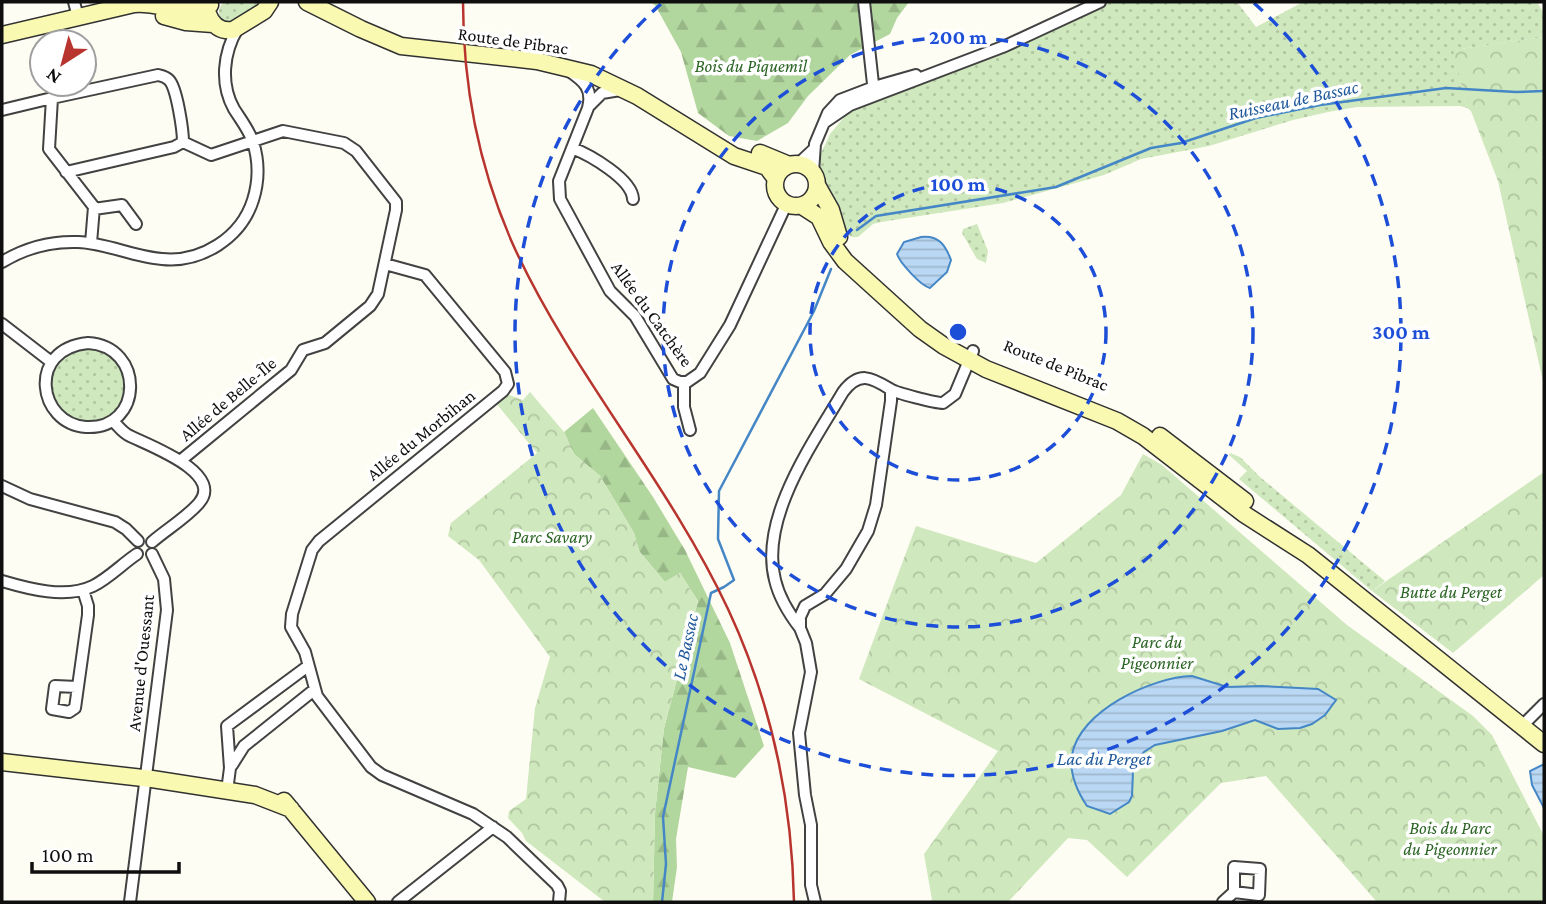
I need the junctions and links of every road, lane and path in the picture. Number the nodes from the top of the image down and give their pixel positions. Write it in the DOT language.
graph roads {
  1 [pos="307,2"];
  2 [pos="329,2"];
  3 [pos="864,2"];
  4 [pos="1100,2"];
  5 [pos="211,3"];
  6 [pos="272,3"];
  7 [pos="76,9"];
  8 [pos="116,9"];
  9 [pos="224,27"];
  10 [pos="2,35"];
  11 [pos="555,64"];
  12 [pos="602,73"];
  13 [pos="98,88"];
  14 [pos="590,91"];
  15 [pos="628,91"];
  16 [pos="876,91"];
  17 [pos="52,98"];
  18 [pos="588,108"];
  19 [pos="2,110"];
  20 [pos="253,141"];
  21 [pos="183,142"];
  22 [pos="572,148"];
  23 [pos="66,172"];
  24 [pos="804,172"];
  25 [pos="776,179"];
  26 [pos="633,200"];
  27 [pos="794,205"];
  28 [pos="94,209"];
  29 [pos="136,224"];
  30 [pos="91,243"];
  31 [pos="2,262"];
  32 [pos="385,264"];
  33 [pos="2,324"];
  34 [pos="971,356"];
  35 [pos="50,361"];
  36 [pos="684,383"];
  37 [pos="891,390"];
  38 [pos="114,422"];
  39 [pos="690,430"];
  40 [pos="180,461"];
  41 [pos="2,486"];
  42 [pos="138,541"];
  43 [pos="152,542"];
  44 [pos="137,554"];
  45 [pos="152,554"];
  46 [pos="2,581"];
  47 [pos="778,589"];
  48 [pos="82,590"];
  49 [pos="808,603"];
  50 [pos="800,628"];
  51 [pos="308,667"];
  52 [pos="293,678"];
  53 [pos="78,687"];
  54 [pos="314,690"];
  55 [pos="304,698"];
  56 [pos="1544,704"];
  57 [pos="1522,726"];
  58 [pos="228,736"];
  59 [pos="1544,744"];
  60 [pos="244,746"];
  61 [pos="2,762"];
  62 [pos="149,779"];
  63 [pos="229,781"];
  64 [pos="493,827"];
  65 [pos="1234,892"];
  66 [pos="1263,899"];
  67 [pos="130,902"];
  68 [pos="367,902"];
  69 [pos="398,902"];
  70 [pos="559,902"];
  71 [pos="815,902"];
  72 [pos="1223,902"];
  1 -- 11 [label="street, Route de Pibrac"];
  2 -- 12 [label="street, Route de Pibrac"];
  3 -- 16 [label="street"];
  4 -- 16 [label="street"];
  5 -- 8 [label="street"];
  5 -- 9 [label="street"];
  6 -- 9 [label="street"];
  7 -- 8 [label="street"];
  7 -- 10 [label="street"];
  8 -- 9 [label="street"];
  9 -- 20 [label="street"];
  11 -- 12 [label="street, Route de Pibrac"];
  11 -- 14 [label="street"];
  12 -- 14 [label="street"];
  12 -- 15 [label="street, Route de Pibrac"];
  12 -- 24 [label="street, Route de Pibrac"];
  13 -- 21 [label="street"];
  14 -- 18 [label="street, Allée du Catchère"];
  15 -- 18 [label="street"];
  15 -- 25 [label="street, Route de Pibrac"];
  16 -- 24 [label="street"];
  17 -- 19 [label="street"];
  17 -- 23 [label="street"];
  18 -- 22 [label="street, Allée du Catchère"];
  20 -- 21 [label="street, Allée de Belle-Île"];
  20 -- 30 [label="street"];
  20 -- 32 [label="street, Allée de Belle-Île"];
  21 -- 23 [label="street"];
  22 -- 26 [label="street"];
  22 -- 36 [label="street, Allée du Catchère"];
  23 -- 28 [label="street"];
  24 -- 25 [label="street"];
  24 -- 27 [label="street"];
  24 -- 34 [label="street, Route de Pibrac"];
  25 -- 27 [label="street"];
  27 -- 34 [label="street, Route de Pibrac"];
  27 -- 36 [label="street, Allée du Catchère"];
  28 -- 29 [label="street"];
  28 -- 30 [label="street"];
  30 -- 31 [label="street"];
  32 -- 40 [label="street, Allée de Belle-Île"];
  32 -- 51 [label="street, Allée du Morbihan"];
  33 -- 35 [label="street"];
  34 -- 37 [label="street"];
  34 -- 57 [label="street, Route de Pibrac"];
  35 -- 38 [label="street"];
  35 -- 38 [label="street"];
  36 -- 39 [label="street"];
  37 -- 47 [label="street"];
  37 -- 49 [label="street"];
  38 -- 40 [label="street"];
  40 -- 43 [label="street"];
  41 -- 42 [label="street"];
  42 -- 43 [label="street"];
  42 -- 44 [label="street"];
  43 -- 45 [label="street"];
  44 -- 45 [label="street"];
  44 -- 48 [label="street"];
  45 -- 62 [label="street, Avenue d'Ouessant"];
  46 -- 48 [label="street"];
  47 -- 49 [label="street"];
  47 -- 50 [label="street"];
  48 -- 53 [label="street"];
  49 -- 50 [label="street"];
  50 -- 71 [label="street"];
  51 -- 52 [label="street"];
  51 -- 54 [label="street, Allée du Morbihan"];
  52 -- 55 [label="street"];
  52 -- 58 [label="street"];
  54 -- 55 [label="street"];
  54 -- 64 [label="street, Allée du Morbihan"];
  55 -- 60 [label="street"];
  56 -- 57 [label="street"];
  57 -- 59 [label="street, Route de Pibrac"];
  58 -- 60 [label="street"];
  58 -- 63 [label="street"];
  60 -- 63 [label="street"];
  61 -- 62 [label="street"];
  62 -- 63 [label="street"];
  62 -- 67 [label="street, Avenue d'Ouessant"];
  63 -- 68 [label="street"];
  64 -- 69 [label="street"];
  64 -- 70 [label="street, Allée du Morbihan"];
  65 -- 66 [label="street"];
  65 -- 66 [label="street"];
  65 -- 72 [label="street"];
}
